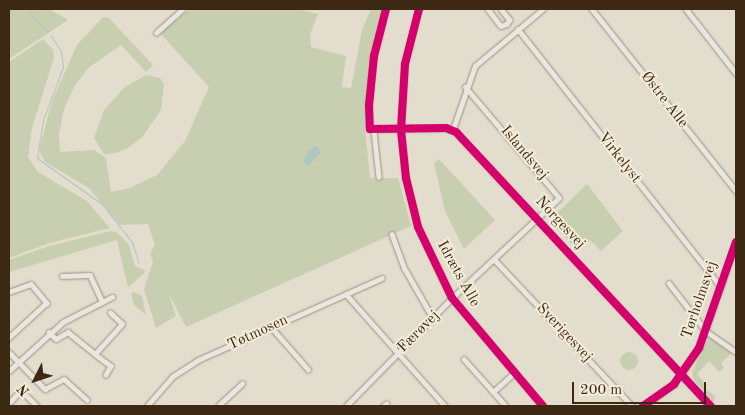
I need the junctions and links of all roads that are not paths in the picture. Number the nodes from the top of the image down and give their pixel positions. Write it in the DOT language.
graph roads {
  1 [pos="183,9"];
  2 [pos="386,9"];
  3 [pos="419,9"];
  4 [pos="488,9"];
  5 [pos="502,9"];
  6 [pos="544,9"];
  7 [pos="592,9"];
  8 [pos="686,9"];
  9 [pos="507,24"];
  10 [pos="518,28"];
  11 [pos="514,32"];
  12 [pos="156,33"];
  13 [pos="736,73"];
  14 [pos="465,87"];
  15 [pos="453,129"];
  16 [pos="401,130"];
  17 [pos="374,131"];
  18 [pos="379,177"];
  19 [pos="736,191"];
  20 [pos="538,220"];
  21 [pos="392,234"];
  22 [pos="736,244"];
  23 [pos="495,260"];
  24 [pos="62,276"];
  25 [pos="382,278"];
  26 [pos="669,283"];
  27 [pos="721,287"];
  28 [pos="9,292"];
  29 [pos="346,294"];
  30 [pos="112,297"];
  31 [pos="452,298"];
  32 [pos="102,301"];
  33 [pos="110,313"];
  34 [pos="433,318"];
  35 [pos="272,328"];
  36 [pos="706,331"];
  37 [pos="49,332"];
  38 [pos="9,338"];
  39 [pos="9,352"];
  40 [pos="736,352"];
  41 [pos="398,353"];
  42 [pos="96,354"];
  43 [pos="464,359"];
  44 [pos="18,361"];
  45 [pos="308,369"];
  46 [pos="9,371"];
  47 [pos="514,373"];
  48 [pos="106,375"];
  49 [pos="682,375"];
  50 [pos="242,384"];
  51 [pos="493,392"];
  52 [pos="87,400"];
  53 [pos="9,403"];
  54 [pos="37,406"];
  55 [pos="147,406"];
  56 [pos="218,406"];
  57 [pos="346,406"];
  58 [pos="445,406"];
  59 [pos="506,406"];
  60 [pos="544,406"];
  61 [pos="632,406"];
  62 [pos="643,406"];
  63 [pos="711,406"];
  1 -- 12 [label="street"];
  2 -- 17 [label="street"];
  3 -- 16 [label="street, Idræts Alle"];
  4 -- 9 [label="street"];
  5 -- 9 [label="street"];
  6 -- 10 [label="street"];
  7 -- 19 [label="street, Østre Alle"];
  8 -- 13 [label="street"];
  9 -- 11 [label="street"];
  10 -- 11 [label="street"];
  10 -- 27 [label="street, Virkelyst"];
  11 -- 14 [label="street"];
  14 -- 15 [label="street"];
  14 -- 20 [label="street, Islandsvej"];
  15 -- 16 [label="street"];
  15 -- 20 [label="street, Norgesvej"];
  16 -- 17 [label="street"];
  16 -- 31 [label="street, Idræts Alle"];
  17 -- 18 [label="street"];
  20 -- 23 [label="street, Færøvej"];
  20 -- 49 [label="street, Norgesvej"];
  21 -- 34 [label="street"];
  22 -- 27 [label="street, Tørholmsvej"];
  23 -- 31 [label="street, Færøvej"];
  23 -- 61 [label="street, Sverigesvej"];
  24 -- 32 [label="street"];
  25 -- 29 [label="street, Tøtmosen"];
  26 -- 36 [label="street, Tørholmsvej"];
  27 -- 36 [label="street, Tørholmsvej"];
  28 -- 38 [label="street"];
  29 -- 35 [label="street, Tøtmosen"];
  29 -- 41 [label="street"];
  30 -- 32 [label="street"];
  31 -- 34 [label="street, Færøvej"];
  31 -- 47 [label="street, Idræts Alle"];
  32 -- 37 [label="street"];
  33 -- 42 [label="street"];
  34 -- 41 [label="street, Færøvej"];
  35 -- 45 [label="street"];
  35 -- 55 [label="street, Tøtmosen"];
  36 -- 40 [label="street"];
  36 -- 49 [label="street, Tørholmsvej"];
  37 -- 42 [label="street"];
  37 -- 44 [label="street"];
  39 -- 44 [label="street"];
  41 -- 57 [label="street, Færøvej"];
  41 -- 58 [label="street"];
  42 -- 48 [label="street"];
  43 -- 51 [label="street"];
  44 -- 46 [label="street"];
  44 -- 52 [label="street"];
  47 -- 51 [label="street"];
  47 -- 60 [label="street, Idræts Alle"];
  49 -- 62 [label="street, Tørholmsvej"];
  49 -- 63 [label="street, Norgesvej"];
  50 -- 56 [label="street"];
  51 -- 59 [label="street"];
  53 -- 54 [label="street"];
}
